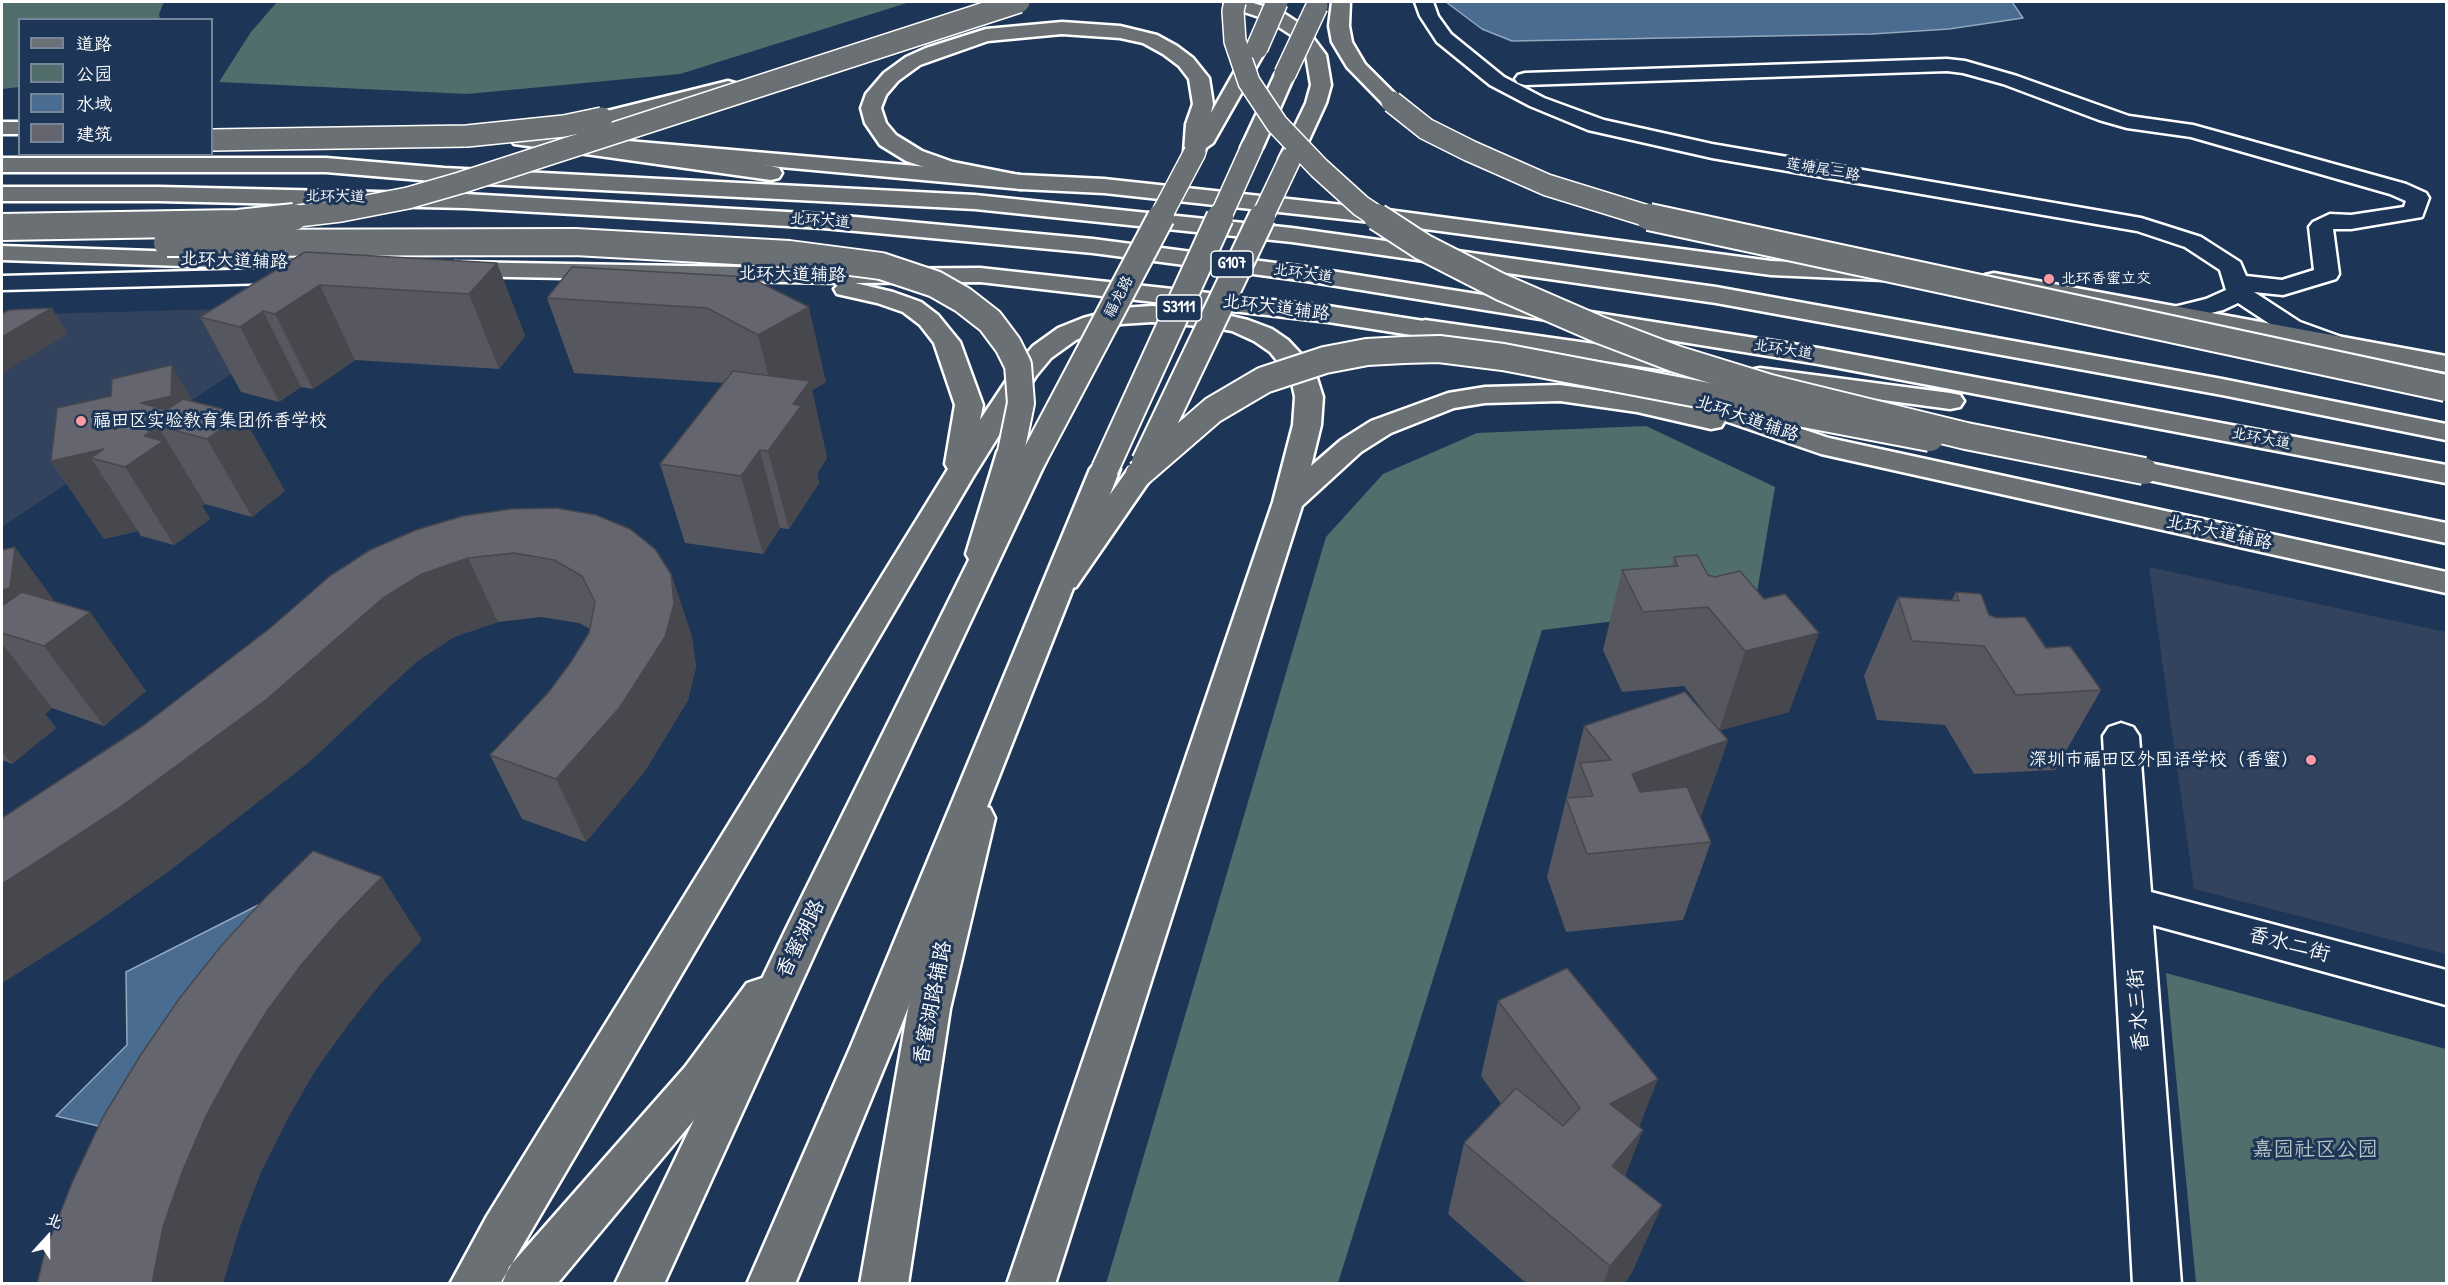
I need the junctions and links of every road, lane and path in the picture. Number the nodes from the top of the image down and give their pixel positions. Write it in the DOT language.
graph roads {
  1 [pos="1004,2"];
  2 [pos="1019,2"];
  3 [pos="1234,2"];
  4 [pos="1277,2"];
  5 [pos="1341,2"];
  6 [pos="1424,2"];
  7 [pos="986,4"];
  8 [pos="1319,4"];
  9 [pos="1525,79"];
  10 [pos="2,128"];
  11 [pos="18,128"];
  12 [pos="213,130"];
  13 [pos="522,139"];
  14 [pos="213,140"];
  15 [pos="18,142"];
  16 [pos="2,143"];
  17 [pos="1195,152"];
  18 [pos="2,165"];
  19 [pos="1021,182"];
  20 [pos="2,194"];
  21 [pos="975,202"];
  22 [pos="2,227"];
  23 [pos="2,245"];
  24 [pos="2,253"];
  25 [pos="430,269"];
  26 [pos="360,270"];
  27 [pos="686,273"];
  28 [pos="2,283"];
  29 [pos="2238,288"];
  30 [pos="2179,313"];
  31 [pos="1425,328"];
  32 [pos="2340,345"];
  33 [pos="2446,364"];
  34 [pos="2446,388"];
  35 [pos="2106,409"];
  36 [pos="2446,432"];
  37 [pos="1821,445"];
  38 [pos="1022,455"];
  39 [pos="2144,471"];
  40 [pos="1139,474"];
  41 [pos="2446,474"];
  42 [pos="957,477"];
  43 [pos="1288,502"];
  44 [pos="2446,532"];
  45 [pos="2446,583"];
  46 [pos="967,597"];
  47 [pos="1049,604"];
  48 [pos="1001,726"];
  49 [pos="2121,736"];
  50 [pos="2132,903"];
  51 [pos="806,930"];
  52 [pos="2446,987"];
  53 [pos="474,1284"];
  54 [pos="526,1284"];
  55 [pos="639,1284"];
  56 [pos="771,1284"];
  57 [pos="884,1284"];
  58 [pos="1031,1284"];
  59 [pos="2157,1284"];
  1 -- 7 [label="main road"];
  2 -- 22 [label="main road, bridge"];
  3 -- 39 [label="main road, bridge"];
  3 -- 40 [label="main road, bridge"];
  4 -- 17 [label="main road, 福龙路, bridge"];
  5 -- 34 [label="main road, bridge"];
  6 -- 29 [label="street, 莲塘尾三路"];
  7 -- 14 [label="main road, bridge"];
  8 -- 47 [label="main road, S3111, bridge"];
  9 -- 29 [label="street"];
  10 -- 11 [label="main road"];
  12 -- 13 [label="main road"];
  13 -- 19 [label="main road"];
  13 -- 21 [label="main road"];
  15 -- 16 [label="main road"];
  17 -- 19 [label="main road"];
  17 -- 38 [label="main road, 福龙路, bridge"];
  18 -- 21 [label="main road, 北环大道 / G107"];
  19 -- 30 [label="main road"];
  20 -- 35 [label="main road, 北环大道 / G107"];
  21 -- 36 [label="main road, 北环大道 / G107"];
  23 -- 38 [label="main road, bridge"];
  24 -- 26 [label="main road, 北环大道辅路"];
  25 -- 27 [label="main road, 北环大道辅路"];
  26 -- 28 [label="street"];
  27 -- 31 [label="main road, 北环大道辅路"];
  27 -- 42 [label="main road"];
  29 -- 30 [label="street"];
  29 -- 32 [label="street"];
  30 -- 32 [label="main road"];
  31 -- 35 [label="main road"];
  31 -- 37 [label="main road, 北环大道辅路"];
  32 -- 33 [label="main road"];
  35 -- 41 [label="main road, 北环大道 / G107"];
  37 -- 43 [label="main road"];
  37 -- 45 [label="main road, 北环大道辅路"];
  38 -- 46 [label="main road, 福龙路"];
  39 -- 40 [label="main road, bridge"];
  39 -- 44 [label="main road"];
  40 -- 47 [label="main road"];
  42 -- 43 [label="main road"];
  42 -- 53 [label="main road"];
  43 -- 58 [label="main road"];
  46 -- 51 [label="main road, 香蜜湖路"];
  47 -- 48 [label="main road"];
  48 -- 56 [label="main road"];
  48 -- 57 [label="main road, 香蜜湖路辅路"];
  49 -- 50 [label="street, 香水三街"];
  50 -- 52 [label="street, 香水二街"];
  50 -- 59 [label="street, 香水三街"];
  51 -- 54 [label="main road"];
  51 -- 55 [label="main road, 香蜜湖路"];
}
